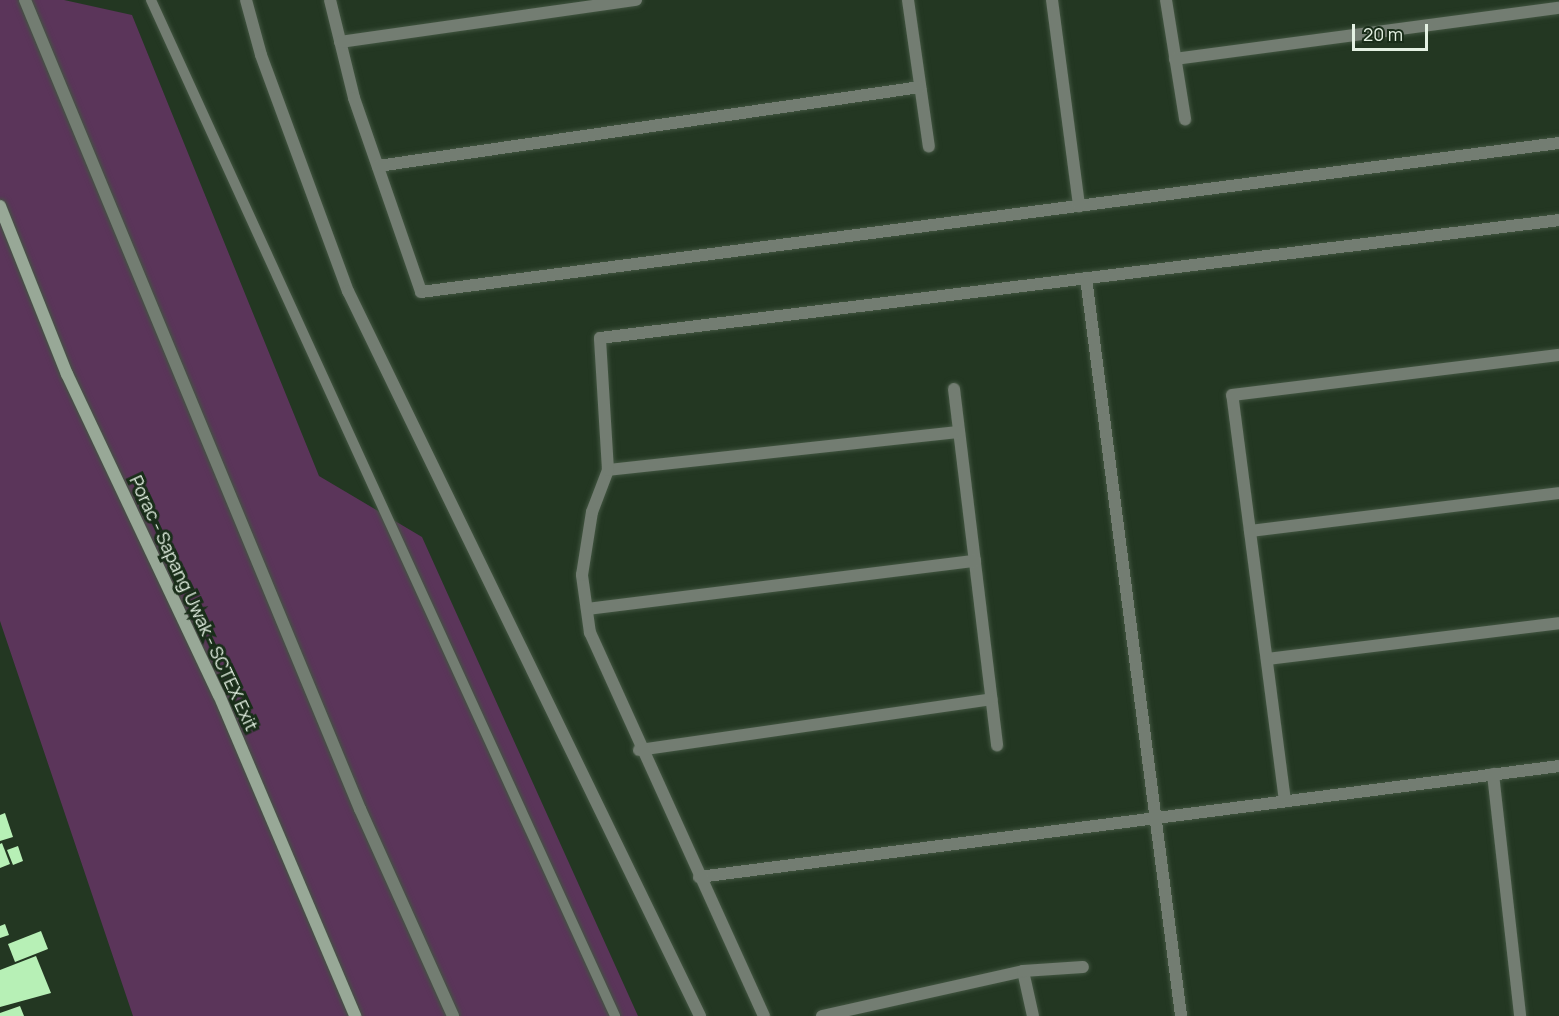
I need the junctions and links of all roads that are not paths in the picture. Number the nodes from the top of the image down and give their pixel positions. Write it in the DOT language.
graph roads {
  1 [pos="26,0"];
  2 [pos="151,0"];
  3 [pos="246,0"];
  4 [pos="330,0"];
  5 [pos="636,0"];
  6 [pos="908,0"];
  7 [pos="1052,0"];
  8 [pos="1167,0"];
  9 [pos="1559,8"];
  10 [pos="340,42"];
  11 [pos="1175,59"];
  12 [pos="920,87"];
  13 [pos="1185,119"];
  14 [pos="1559,143"];
  15 [pos="929,147"];
  16 [pos="378,166"];
  17 [pos="0,206"];
  18 [pos="1079,206"];
  19 [pos="1559,220"];
  20 [pos="1086,278"];
  21 [pos="1559,355"];
  22 [pos="954,389"];
  23 [pos="959,432"];
  24 [pos="608,470"];
  25 [pos="1559,493"];
  26 [pos="1250,531"];
  27 [pos="975,561"];
  28 [pos="586,609"];
  29 [pos="1559,623"];
  30 [pos="1267,659"];
  31 [pos="991,699"];
  32 [pos="997,745"];
  33 [pos="639,750"];
  34 [pos="1559,766"];
  35 [pos="1493,774"];
  36 [pos="1285,801"];
  37 [pos="1155,818"];
  38 [pos="699,877"];
  39 [pos="1083,967"];
  40 [pos="1023,971"];
  41 [pos="355,1016"];
  42 [pos="453,1016"];
  43 [pos="615,1016"];
  44 [pos="700,1016"];
  45 [pos="764,1016"];
  46 [pos="822,1016"];
  47 [pos="1033,1016"];
  48 [pos="1181,1016"];
  49 [pos="1520,1016"];
  1 -- 42 [label="street"];
  2 -- 43 [label="lane"];
  3 -- 44 [label="street"];
  4 -- 10 [label="street"];
  5 -- 10 [label="street"];
  6 -- 12 [label="street"];
  7 -- 18 [label="street"];
  8 -- 11 [label="street"];
  9 -- 11 [label="street"];
  10 -- 16 [label="street"];
  11 -- 13 [label="street"];
  12 -- 15 [label="street"];
  12 -- 16 [label="street"];
  14 -- 18 [label="street"];
  16 -- 18 [label="street"];
  17 -- 41 [label="main road, Porac - Sapang Uwak - SCTEX Exit"];
  19 -- 20 [label="street"];
  20 -- 24 [label="street"];
  20 -- 37 [label="street"];
  21 -- 26 [label="street"];
  22 -- 23 [label="street"];
  23 -- 24 [label="street"];
  23 -- 27 [label="street"];
  24 -- 28 [label="street"];
  25 -- 26 [label="street"];
  26 -- 30 [label="street"];
  27 -- 28 [label="street"];
  27 -- 31 [label="street"];
  28 -- 33 [label="street"];
  29 -- 30 [label="street"];
  30 -- 36 [label="street"];
  31 -- 32 [label="street"];
  31 -- 33 [label="street"];
  33 -- 38 [label="street"];
  34 -- 35 [label="street"];
  35 -- 36 [label="street"];
  35 -- 49 [label="street"];
  36 -- 37 [label="street"];
  37 -- 38 [label="street"];
  37 -- 48 [label="street"];
  38 -- 45 [label="street"];
  39 -- 40 [label="street"];
  40 -- 46 [label="street"];
  40 -- 47 [label="street"];
}
